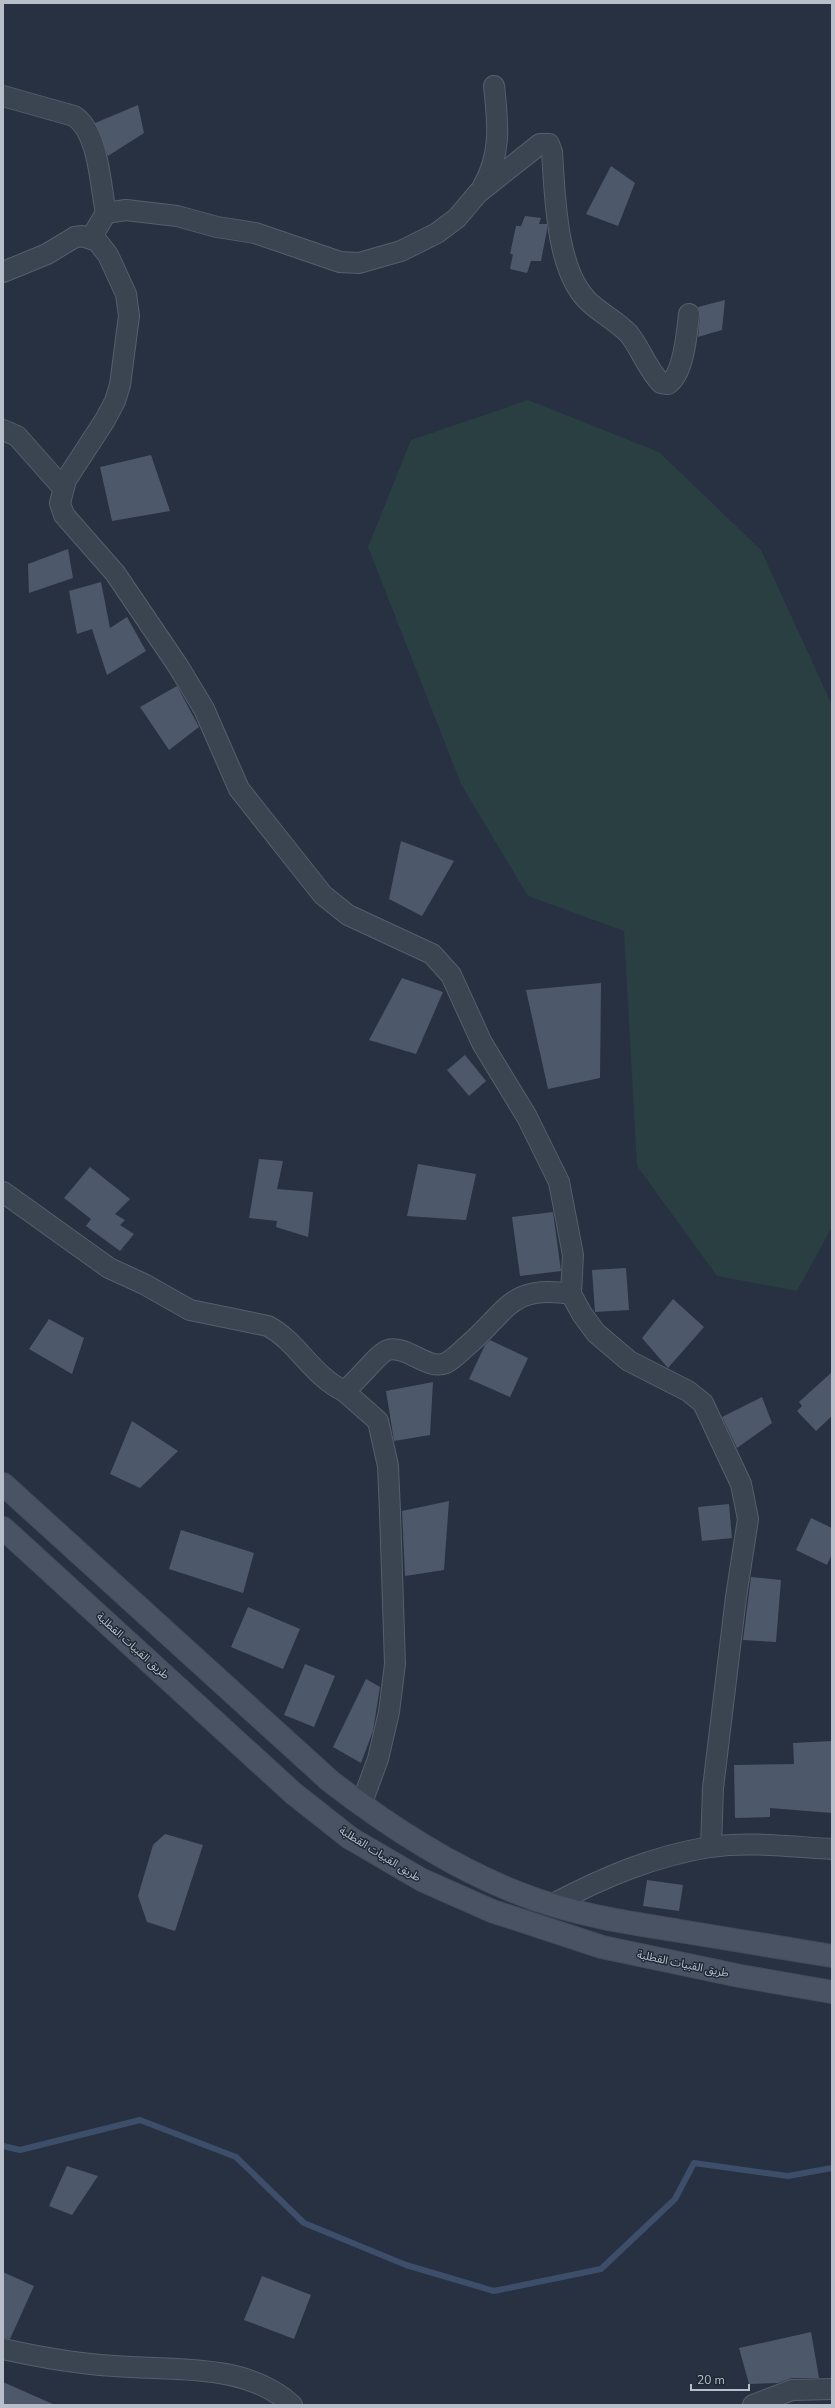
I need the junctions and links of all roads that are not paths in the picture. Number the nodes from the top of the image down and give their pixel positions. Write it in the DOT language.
graph roads {
  1 [pos="494,86"];
  2 [pos="3,96"];
  3 [pos="478,193"];
  4 [pos="106,213"];
  5 [pos="91,238"];
  6 [pos="3,272"];
  7 [pos="689,314"];
  8 [pos="3,430"];
  9 [pos="63,488"];
  10 [pos="3,1192"];
  11 [pos="571,1294"];
  12 [pos="344,1391"];
  13 [pos="3,1484"];
  14 [pos="3,1528"];
  15 [pos="361,1805"];
  16 [pos="711,1847"];
  17 [pos="832,1849"];
  18 [pos="551,1905"];
  19 [pos="832,1956"];
  20 [pos="832,1992"];
  21 [pos="3,2349"];
  22 [pos="832,2389"];
  23 [pos="292,2405"];
  24 [pos="753,2405"];
  1 -- 3 [label="street"];
  2 -- 4 [label="street"];
  3 -- 4 [label="street"];
  3 -- 7 [label="street"];
  4 -- 5 [label="street"];
  5 -- 6 [label="street"];
  5 -- 9 [label="street"];
  8 -- 9 [label="street"];
  9 -- 11 [label="street"];
  10 -- 12 [label="street"];
  11 -- 12 [label="street"];
  11 -- 16 [label="street"];
  12 -- 15 [label="street"];
  13 -- 15 [label="main road"];
  14 -- 20 [label="main road, طريق القبيات القطلبة"];
  15 -- 18 [label="main road"];
  16 -- 17 [label="street"];
  16 -- 18 [label="street"];
  18 -- 19 [label="main road"];
  21 -- 23 [label="street"];
  22 -- 24 [label="street"];
}
